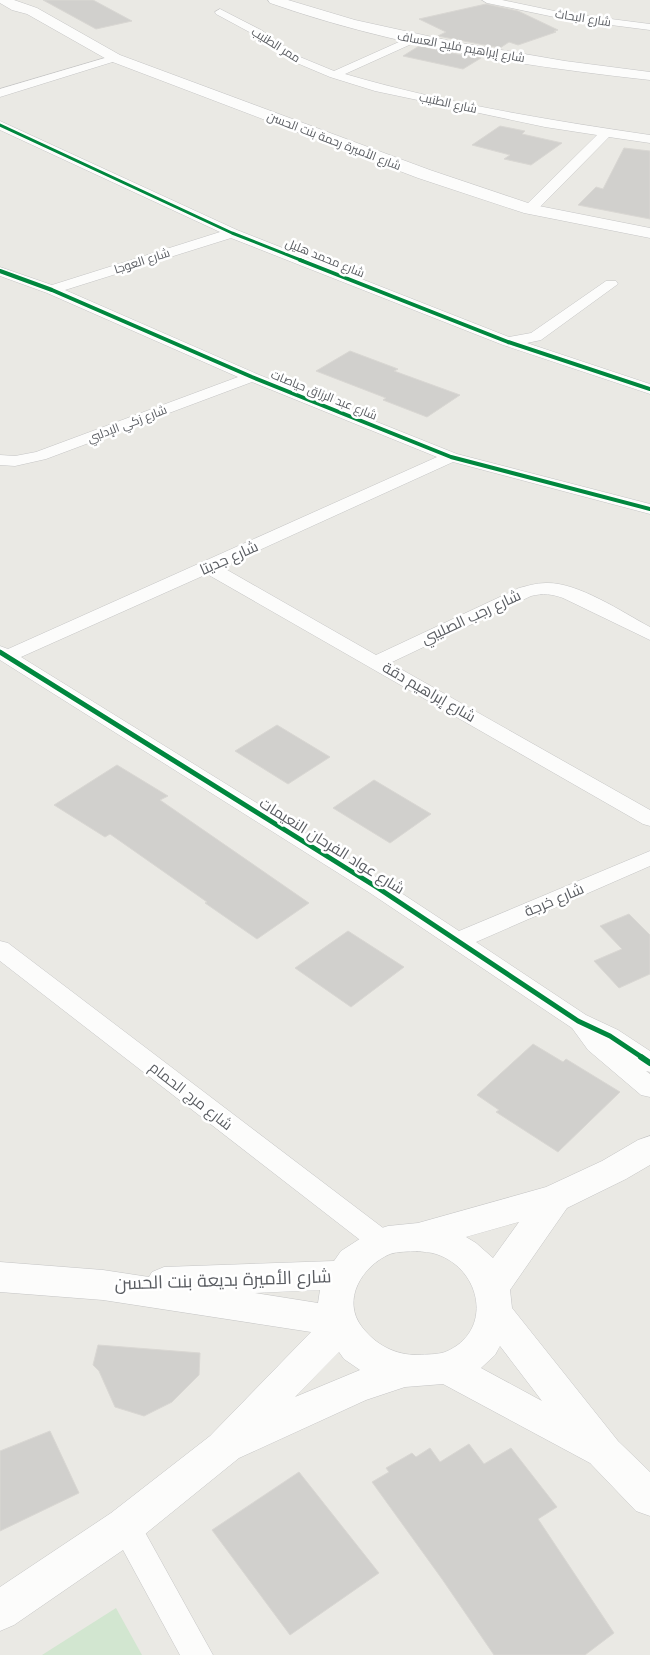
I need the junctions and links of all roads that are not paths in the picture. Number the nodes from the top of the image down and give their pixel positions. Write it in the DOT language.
graph roads {
  1 [pos="4,0"];
  2 [pos="21,0"];
  3 [pos="275,0"];
  4 [pos="487,0"];
  5 [pos="32,11"];
  6 [pos="220,12"];
  7 [pos="650,27"];
  8 [pos="414,39"];
  9 [pos="115,58"];
  10 [pos="334,75"];
  11 [pos="650,76"];
  12 [pos="0,93"];
  13 [pos="0,125"];
  14 [pos="606,133"];
  15 [pos="650,139"];
  16 [pos="530,209"];
  17 [pos="232,233"];
  18 [pos="650,233"];
  19 [pos="0,270"];
  20 [pos="611,284"];
  21 [pos="52,290"];
  22 [pos="508,342"];
  23 [pos="252,377"];
  24 [pos="650,390"];
  25 [pos="451,457"];
  26 [pos="0,460"];
  27 [pos="650,509"];
  28 [pos="208,567"];
  29 [pos="650,634"];
  30 [pos="3,654"];
  31 [pos="376,662"];
  32 [pos="650,819"];
  33 [pos="650,858"];
  34 [pos="457,941"];
  35 [pos="0,949"];
  36 [pos="578,1021"];
  37 [pos="650,1063"];
  38 [pos="650,1088"];
  39 [pos="650,1149"];
  40 [pos="555,1198"];
  41 [pos="417,1237"];
  42 [pos="382,1242"];
  43 [pos="342,1275"];
  44 [pos="0,1277"];
  45 [pos="103,1285"];
  46 [pos="494,1300"];
  47 [pos="340,1325"];
  48 [pos="446,1368"];
  49 [pos="404,1371"];
  50 [pos="223,1448"];
  51 [pos="605,1453"];
  52 [pos="650,1498"];
  53 [pos="125,1526"];
  54 [pos="0,1611"];
  55 [pos="197,1655"];
  1 -- 5 [label="street, شارع الأميرة رحمة بنت الحسن"];
  2 -- 5 [label="street, شارع الأميرة رحمة بنت الحسن"];
  3 -- 8 [label="street, شارع إبراهيم فليح العساف"];
  4 -- 7 [label="street, شارع البحاث"];
  5 -- 9 [label="street, شارع الأميرة رحمة بنت الحسن"];
  6 -- 10 [label="street, ممر الطنيب"];
  8 -- 10 [label="street"];
  8 -- 11 [label="street, شارع إبراهيم فليح العساف"];
  9 -- 12 [label="street"];
  9 -- 16 [label="street, شارع الأميرة رحمة بنت الحسن"];
  10 -- 14 [label="street, شارع الطنيب"];
  13 -- 17 [label="street, شارع محمد هليل"];
  14 -- 15 [label="street, شارع الطنيب"];
  14 -- 16 [label="street"];
  16 -- 18 [label="street, شارع الأميرة رحمة بنت الحسن"];
  17 -- 21 [label="street, شارع العوجا"];
  17 -- 22 [label="street, شارع محمد هليل"];
  19 -- 21 [label="street, شارع عبد الرزاق حياصات"];
  20 -- 22 [label="street"];
  21 -- 23 [label="street, شارع عبد الرزاق حياصات"];
  22 -- 24 [label="street, شارع محمد هليل"];
  23 -- 25 [label="street, شارع عبد الرزاق حياصات"];
  23 -- 26 [label="street, شارع زكي الإدلبي"];
  25 -- 27 [label="street, شارع عبد الرزاق حياصات"];
  25 -- 28 [label="street, شارع جديتا"];
  28 -- 30 [label="street, شارع جديتا"];
  28 -- 31 [label="street, شارع إبراهيم دقة"];
  29 -- 31 [label="street, شارع رجب الصليبي"];
  30 -- 34 [label="street, شارع عواد الفرحان النعيمات"];
  31 -- 32 [label="street, شارع إبراهيم دقة"];
  33 -- 34 [label="street, شارع خرجة"];
  34 -- 36 [label="street, شارع عواد الفرحان النعيمات"];
  35 -- 42 [label="street, شارع مرج الحمام"];
  36 -- 37 [label="street, شارع عواد الفرحان النعيمات"];
  36 -- 38 [label="street, شارع عواد الفرحان النعيمات"];
  39 -- 40 [label="street"];
  40 -- 41 [label="street"];
  40 -- 46 [label="street"];
  41 -- 42 [label="street"];
  41 -- 46 [label="street"];
  42 -- 43 [label="street"];
  43 -- 45 [label="street, شارع الأميرة بديعة بنت الحسن"];
  43 -- 47 [label="street"];
  44 -- 45 [label="street, شارع الأميرة بديعة بنت الحسن"];
  45 -- 47 [label="street, شارع الأميرة بديعة بنت الحسن"];
  46 -- 48 [label="street"];
  46 -- 51 [label="street"];
  47 -- 49 [label="street"];
  47 -- 50 [label="street"];
  48 -- 49 [label="street"];
  48 -- 51 [label="street"];
  49 -- 50 [label="street"];
  50 -- 53 [label="street"];
  51 -- 52 [label="street"];
  53 -- 54 [label="street"];
  53 -- 55 [label="street"];
}
